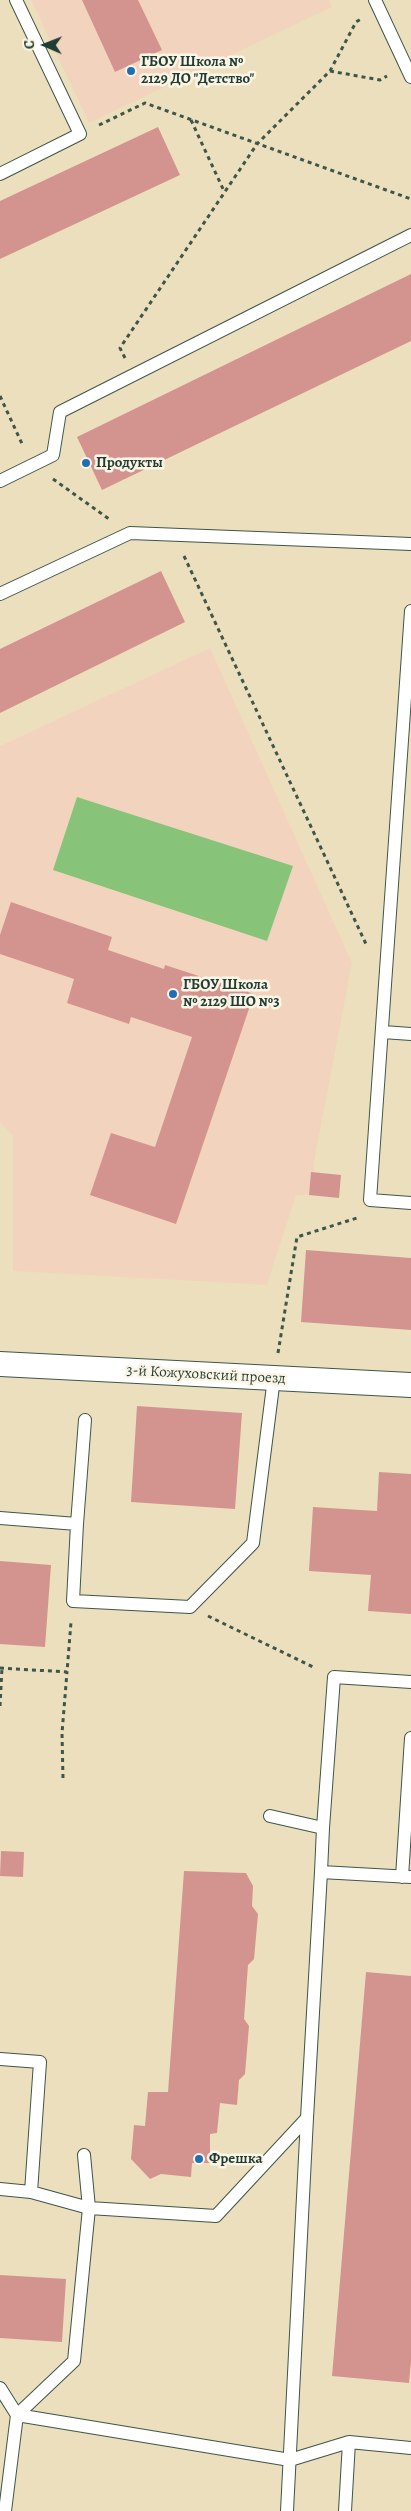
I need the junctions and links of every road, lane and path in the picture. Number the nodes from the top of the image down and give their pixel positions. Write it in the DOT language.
graph roads {
  1 [pos="16,0"];
  2 [pos="377,5"];
  3 [pos="330,71"];
  4 [pos="411,77"];
  5 [pos="380,80"];
  6 [pos="190,120"];
  7 [pos="80,134"];
  8 [pos="257,144"];
  9 [pos="0,174"];
  10 [pos="224,191"];
  11 [pos="411,199"];
  12 [pos="411,235"];
  13 [pos="120,348"];
  14 [pos="0,396"];
  15 [pos="33,465"];
  16 [pos="0,481"];
  17 [pos="130,533"];
  18 [pos="174,535"];
  19 [pos="411,544"];
  20 [pos="0,594"];
  21 [pos="411,611"];
  22 [pos="386,987"];
  23 [pos="383,1032"];
  24 [pos="411,1034"];
  25 [pos="408,1203"];
  26 [pos="0,1364"];
  27 [pos="274,1378"];
  28 [pos="411,1385"];
  29 [pos="85,1420"];
  30 [pos="0,1518"];
  31 [pos="78,1524"];
  32 [pos="73,1601"];
  33 [pos="190,1608"];
  34 [pos="1,1668"];
  35 [pos="67,1672"];
  36 [pos="334,1677"];
  37 [pos="411,1682"];
  38 [pos="0,1706"];
  39 [pos="411,1738"];
  40 [pos="63,1778"];
  41 [pos="270,1816"];
  42 [pos="323,1828"];
  43 [pos="321,1872"];
  44 [pos="407,1877"];
  45 [pos="0,2059"];
  46 [pos="307,2118"];
  47 [pos="84,2155"];
  48 [pos="0,2189"];
  49 [pos="31,2192"];
  50 [pos="89,2208"];
  51 [pos="0,2388"];
  52 [pos="17,2415"];
  53 [pos="349,2442"];
  54 [pos="411,2448"];
  55 [pos="290,2460"];
  56 [pos="6,2511"];
  57 [pos="287,2511"];
  58 [pos="345,2511"];
  1 -- 7 [label="lane"];
  2 -- 3 [label="path"];
  2 -- 4 [label="lane"];
  3 -- 5 [label="path"];
  3 -- 8 [label="path"];
  6 -- 7 [label="path"];
  6 -- 8 [label="path"];
  6 -- 10 [label="path"];
  7 -- 9 [label="lane"];
  8 -- 10 [label="path"];
  8 -- 11 [label="path"];
  10 -- 13 [label="path"];
  12 -- 15 [label="lane"];
  14 -- 15 [label="path"];
  15 -- 16 [label="lane"];
  15 -- 17 [label="path"];
  17 -- 18 [label="lane"];
  17 -- 20 [label="lane"];
  18 -- 19 [label="lane"];
  18 -- 22 [label="path"];
  21 -- 22 [label="lane"];
  22 -- 23 [label="lane"];
  23 -- 24 [label="lane"];
  23 -- 25 [label="lane"];
  25 -- 27 [label="path"];
  26 -- 27 [label="street, 3-й Кожуховский проезд"];
  27 -- 28 [label="street, 3-й Кожуховский проезд"];
  27 -- 33 [label="lane"];
  29 -- 31 [label="lane"];
  30 -- 31 [label="lane"];
  31 -- 32 [label="lane"];
  32 -- 33 [label="lane"];
  32 -- 35 [label="path"];
  33 -- 36 [label="path"];
  34 -- 35 [label="path"];
  34 -- 38 [label="path"];
  35 -- 40 [label="path"];
  36 -- 37 [label="lane"];
  36 -- 42 [label="lane"];
  39 -- 44 [label="lane"];
  41 -- 42 [label="lane"];
  42 -- 43 [label="lane"];
  43 -- 44 [label="lane"];
  43 -- 46 [label="lane"];
  45 -- 49 [label="lane"];
  46 -- 50 [label="lane"];
  46 -- 55 [label="lane"];
  47 -- 50 [label="lane"];
  48 -- 49 [label="lane"];
  49 -- 50 [label="lane"];
  50 -- 52 [label="lane"];
  51 -- 52 [label="lane"];
  52 -- 55 [label="lane"];
  52 -- 56 [label="lane"];
  53 -- 54 [label="lane"];
  53 -- 55 [label="lane"];
  53 -- 58 [label="lane"];
  55 -- 57 [label="lane"];
}
